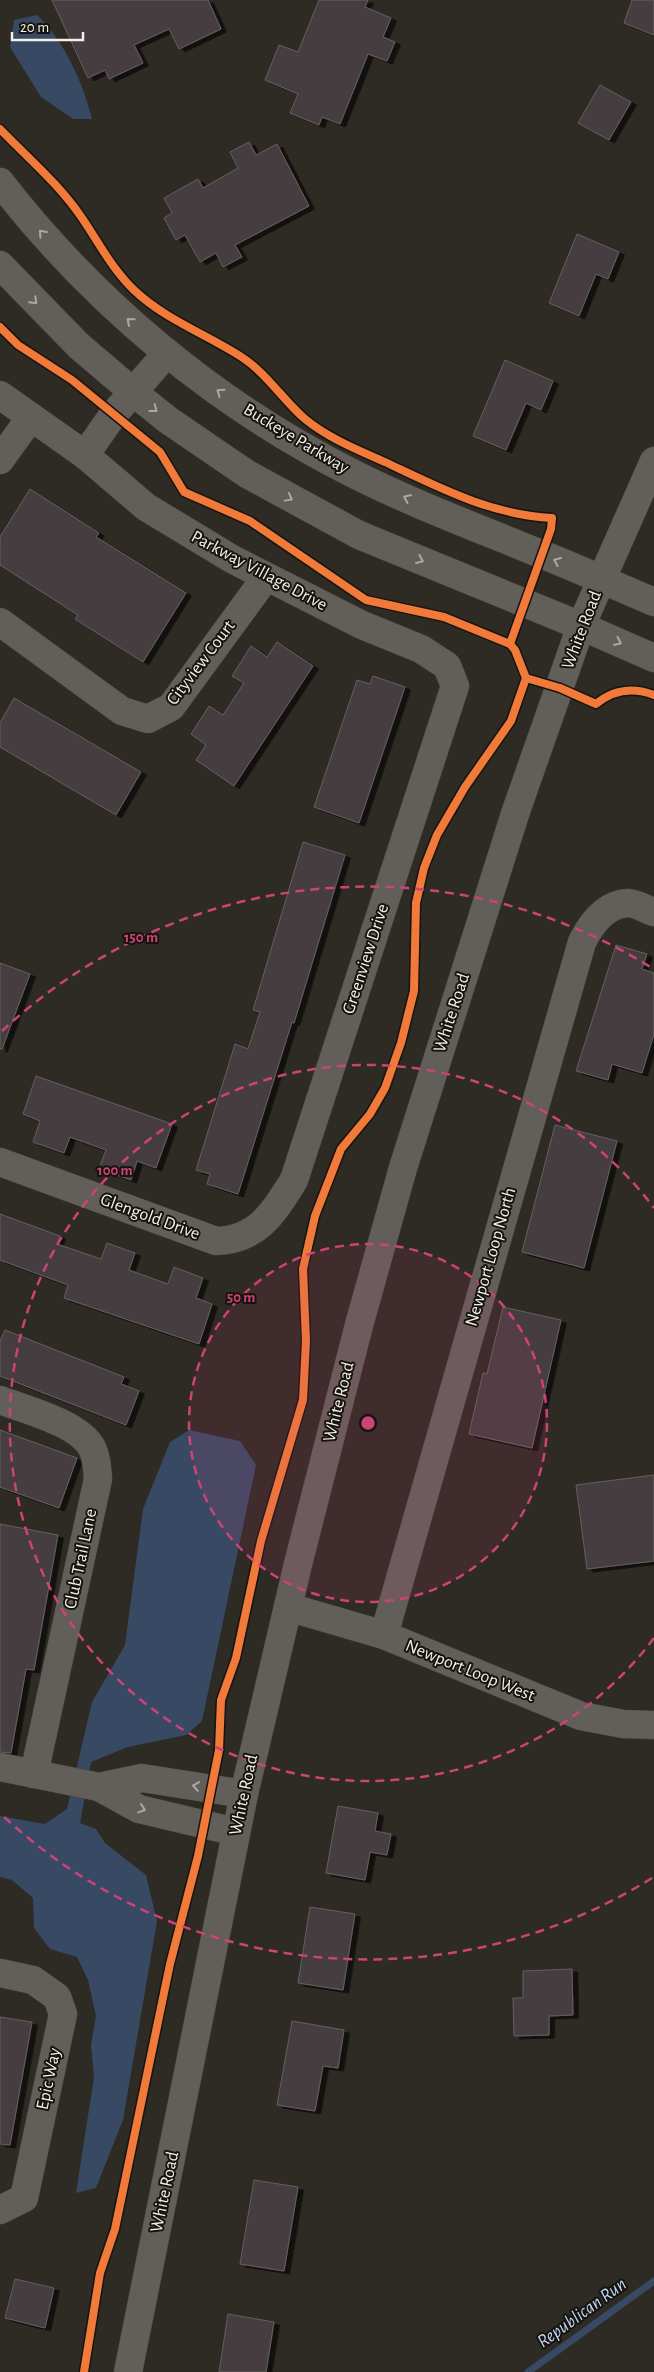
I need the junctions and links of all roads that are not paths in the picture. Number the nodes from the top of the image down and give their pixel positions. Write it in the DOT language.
graph roads {
  1 [pos="0,182"];
  2 [pos="0,266"];
  3 [pos="167,353"];
  4 [pos="133,392"];
  5 [pos="0,395"];
  6 [pos="31,417"];
  7 [pos="84,455"];
  8 [pos="0,460"];
  9 [pos="654,461"];
  10 [pos="266,577"];
  11 [pos="602,580"];
  12 [pos="654,602"];
  13 [pos="0,622"];
  14 [pos="582,626"];
  15 [pos="654,658"];
  16 [pos="447,666"];
  17 [pos="642,908"];
  18 [pos="0,1162"];
  19 [pos="245,1235"];
  20 [pos="0,1400"];
  21 [pos="288,1607"];
  22 [pos="384,1635"];
  23 [pos="654,1725"];
  24 [pos="0,1767"];
  25 [pos="34,1774"];
  26 [pos="99,1787"];
  27 [pos="244,1794"];
  28 [pos="236,1832"];
  29 [pos="0,1974"];
  30 [pos="0,2210"];
  31 [pos="128,2372"];
  3 -- 1 [label="street, Buckeye Parkway, one-way"];
  2 -- 4 [label="street, one-way"];
  3 -- 4 [label="street"];
  11 -- 3 [label="street, Buckeye Parkway, one-way"];
  4 -- 7 [label="street"];
  4 -- 14 [label="street, one-way"];
  5 -- 6 [label="street, Parkway Village Drive"];
  6 -- 7 [label="street, Parkway Village Drive"];
  6 -- 8 [label="street"];
  7 -- 10 [label="street, Parkway Village Drive"];
  9 -- 11 [label="street, White Road"];
  10 -- 13 [label="street, Cityview Court"];
  10 -- 16 [label="street, Parkway Village Drive"];
  11 -- 12 [label="street, Buckeye Parkway"];
  11 -- 14 [label="street, White Road"];
  14 -- 15 [label="street, one-way"];
  14 -- 21 [label="street, White Road"];
  16 -- 19 [label="street, Greenview Drive"];
  17 -- 22 [label="street, Newport Loop North"];
  18 -- 19 [label="street, Glengold Drive"];
  20 -- 25 [label="street, Club Trail Lane"];
  21 -- 22 [label="street, Newport Loop West"];
  21 -- 27 [label="street, White Road"];
  22 -- 23 [label="street, Newport Loop West"];
  24 -- 25 [label="street"];
  25 -- 26 [label="street"];
  27 -- 26 [label="street, one-way"];
  26 -- 28 [label="street, one-way"];
  27 -- 28 [label="street, White Road"];
  28 -- 31 [label="street, White Road"];
  29 -- 30 [label="street, Epic Way"];
}
